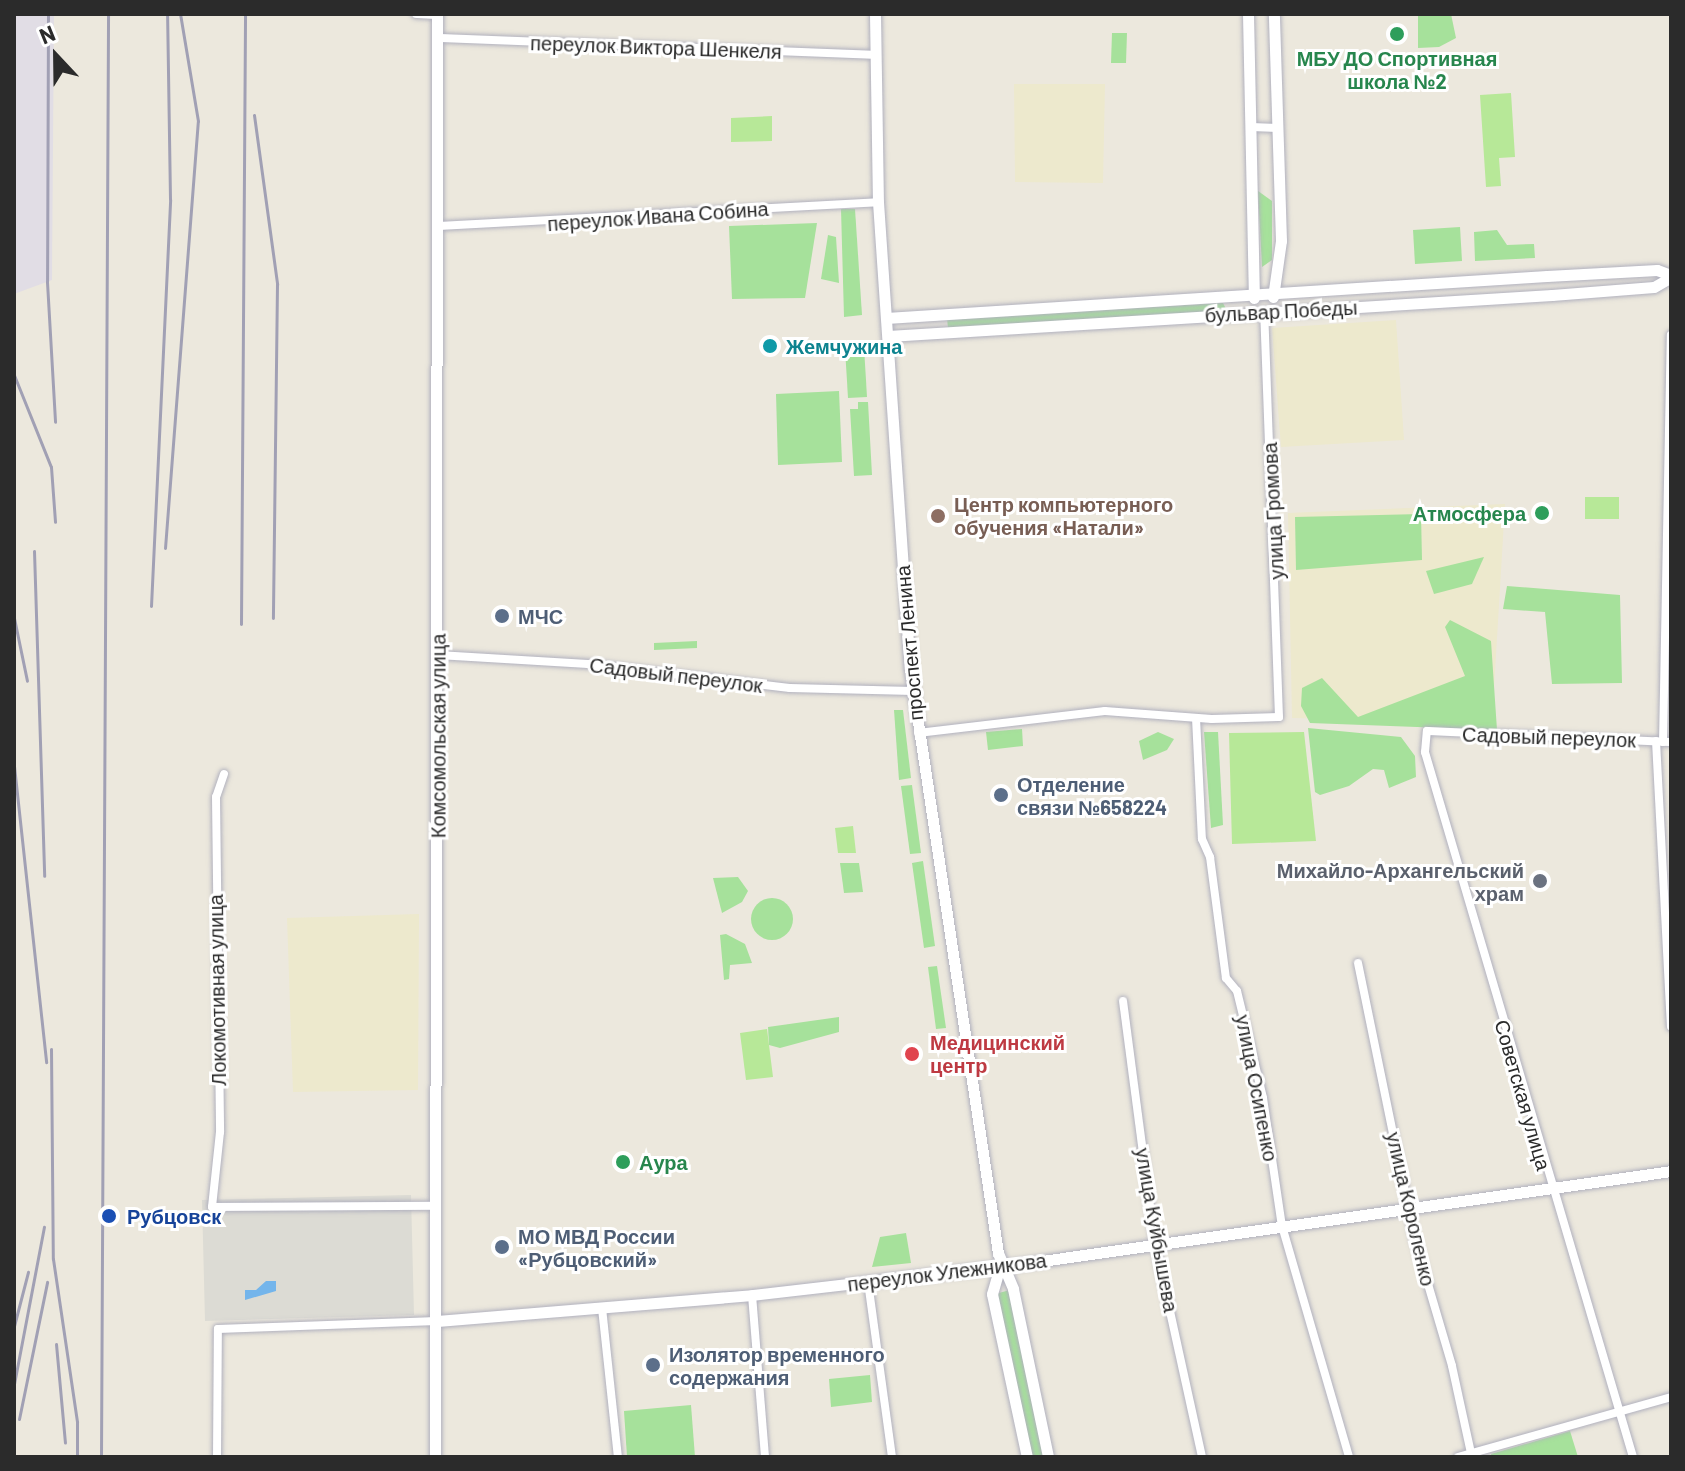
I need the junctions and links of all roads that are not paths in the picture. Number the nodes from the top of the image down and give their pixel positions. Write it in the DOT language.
graph roads {
  1 [pos="416,14"];
  2 [pos="875,14"];
  3 [pos="1248,14"];
  4 [pos="1274,14"];
  5 [pos="437,15"];
  6 [pos="438,38"];
  7 [pos="875,55"];
  8 [pos="1251,127"];
  9 [pos="1278,128"];
  10 [pos="878,202"];
  11 [pos="438,226"];
  12 [pos="1552,275"];
  13 [pos="1671,276"];
  14 [pos="1473,282"];
  15 [pos="1276,293"];
  16 [pos="1252,294"];
  17 [pos="1552,295"];
  18 [pos="1473,300"];
  19 [pos="1264,311"];
  20 [pos="886,318"];
  21 [pos="1671,335"];
  22 [pos="888,336"];
  23 [pos="438,655"];
  24 [pos="913,691"];
  25 [pos="1196,718"];
  26 [pos="1427,731"];
  27 [pos="918,733"];
  28 [pos="1663,742"];
  29 [pos="224,774"];
  30 [pos="1358,963"];
  31 [pos="1123,1001"];
  32 [pos="1671,1027"];
  33 [pos="1671,1171"];
  34 [pos="1550,1191"];
  35 [pos="438,1206"];
  36 [pos="1410,1208"];
  37 [pos="1282,1226"];
  38 [pos="1155,1243"];
  39 [pos="1000,1266"];
  40 [pos="868,1282"];
  41 [pos="1012,1286"];
  42 [pos="993,1290"];
  43 [pos="752,1295"];
  44 [pos="602,1308"];
  45 [pos="437,1321"];
  46 [pos="1671,1397"];
  47 [pos="1618,1412"];
  48 [pos="1478,1454"];
  49 [pos="217,1457"];
  50 [pos="435,1457"];
  51 [pos="618,1457"];
  52 [pos="765,1457"];
  53 [pos="892,1457"];
  54 [pos="1027,1457"];
  55 [pos="1048,1457"];
  56 [pos="1202,1457"];
  57 [pos="1349,1457"];
  58 [pos="1458,1457"];
  59 [pos="1633,1457"];
  1 -- 5 [label="street"];
  2 -- 7 [label="main road, проспект Ленина"];
  3 -- 8 [label="main road"];
  4 -- 9 [label="main road"];
  5 -- 6 [label="main road, Комсомольская улица"];
  6 -- 7 [label="street, переулок Виктора Шенкеля"];
  6 -- 11 [label="main road, Комсомольская улица"];
  7 -- 10 [label="main road, проспект Ленина"];
  8 -- 9 [label="street"];
  8 -- 16 [label="main road"];
  9 -- 15 [label="main road"];
  10 -- 11 [label="street, переулок Ивана Собина"];
  10 -- 20 [label="main road, проспект Ленина"];
  11 -- 23 [label="main road, Комсомольская улица"];
  12 -- 13 [label="main road, бульвар Победы"];
  12 -- 14 [label="main road, бульвар Победы"];
  12 -- 17 [label="main road"];
  13 -- 17 [label="main road, бульвар Победы"];
  14 -- 15 [label="main road, бульвар Победы"];
  14 -- 18 [label="main road"];
  15 -- 16 [label="main road, бульвар Победы"];
  15 -- 19 [label="main road"];
  16 -- 19 [label="main road"];
  16 -- 20 [label="main road, бульвар Победы"];
  17 -- 18 [label="main road, бульвар Победы"];
  18 -- 19 [label="main road, бульвар Победы"];
  19 -- 22 [label="main road, бульвар Победы"];
  19 -- 25 [label="street, улица Громова"];
  20 -- 22 [label="main road, проспект Ленина"];
  21 -- 28 [label="street"];
  22 -- 24 [label="main road, проспект Ленина"];
  23 -- 24 [label="street, Садовый переулок"];
  23 -- 35 [label="main road, Комсомольская улица"];
  24 -- 27 [label="main road, проспект Ленина"];
  25 -- 27 [label="street"];
  25 -- 37 [label="street, улица Осипенко"];
  26 -- 28 [label="street, Садовый переулок"];
  26 -- 34 [label="street, Советская улица"];
  27 -- 39 [label="main road, проспект Ленина"];
  28 -- 32 [label="street"];
  29 -- 35 [label="street, Локомотивная улица"];
  30 -- 36 [label="street, улица Короленко"];
  31 -- 38 [label="street, улица Куйбышева"];
  33 -- 34 [label="main road, переулок Улежникова"];
  34 -- 36 [label="main road, переулок Улежникова"];
  34 -- 47 [label="street, Советская улица"];
  35 -- 45 [label="main road, Комсомольская улица"];
  36 -- 37 [label="main road, переулок Улежникова"];
  36 -- 48 [label="street, улица Короленко"];
  37 -- 38 [label="main road, переулок Улежникова"];
  37 -- 57 [label="street, улица Осипенко"];
  38 -- 39 [label="main road, переулок Улежникова"];
  38 -- 56 [label="street, улица Куйбышева"];
  39 -- 40 [label="main road, переулок Улежникова"];
  39 -- 41 [label="main road, проспект Ленина"];
  39 -- 42 [label="main road, проспект Ленина"];
  40 -- 43 [label="main road, переулок Улежникова"];
  40 -- 53 [label="street"];
  41 -- 42 [label="street"];
  41 -- 55 [label="main road, проспект Ленина"];
  42 -- 54 [label="main road, проспект Ленина"];
  43 -- 44 [label="main road, переулок Улежникова"];
  43 -- 52 [label="street"];
  44 -- 45 [label="main road, переулок Улежникова"];
  44 -- 51 [label="street"];
  45 -- 49 [label="street, переулок Улежникова"];
  45 -- 50 [label="main road, Комсомольская улица"];
  46 -- 47 [label="street"];
  47 -- 48 [label="street"];
  47 -- 59 [label="street, Советская улица"];
  48 -- 58 [label="street"];
}
